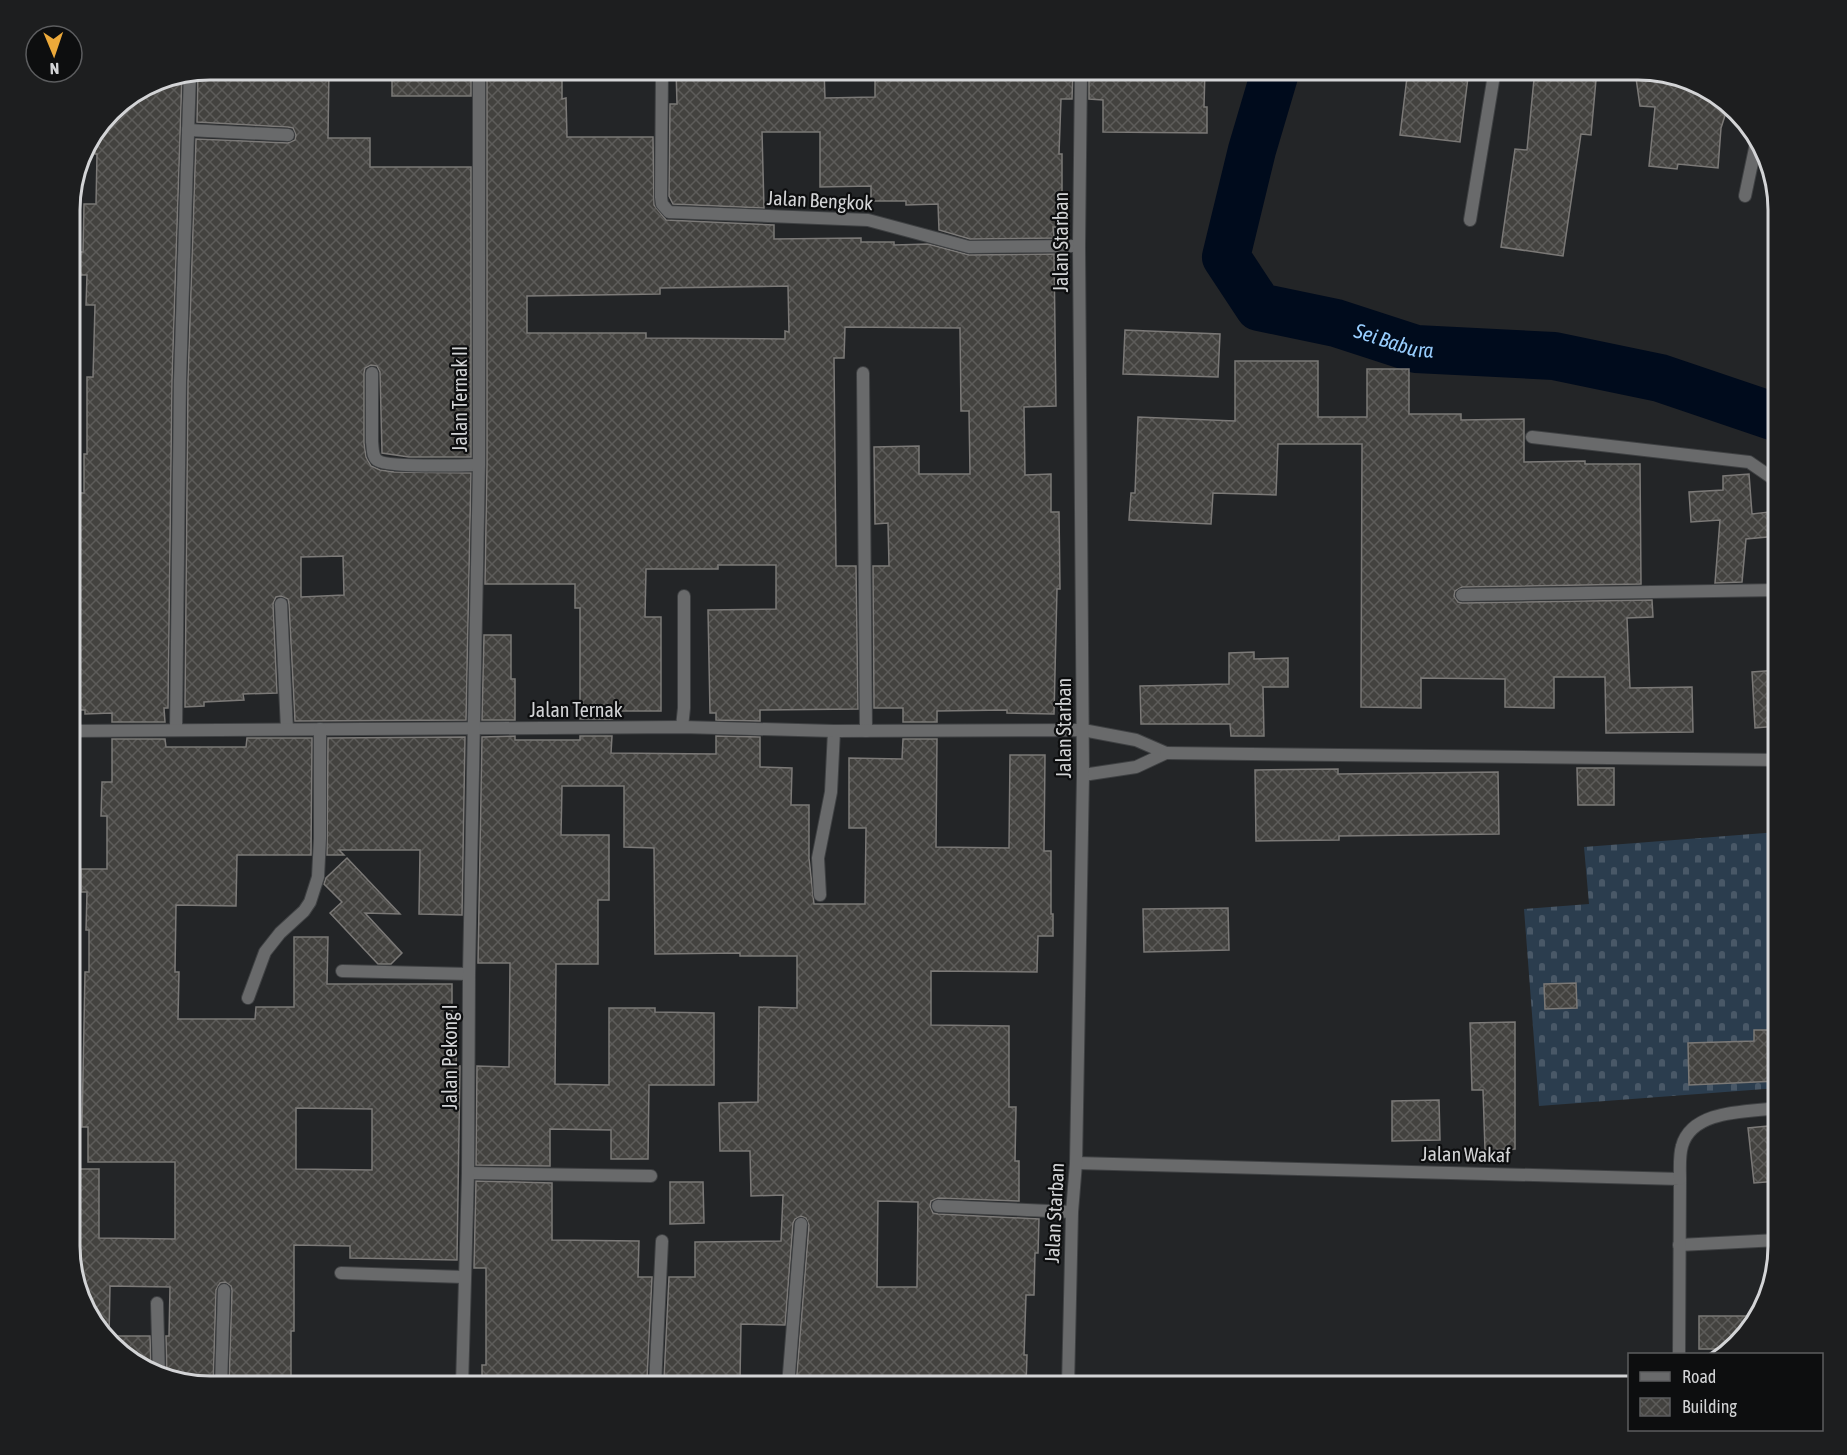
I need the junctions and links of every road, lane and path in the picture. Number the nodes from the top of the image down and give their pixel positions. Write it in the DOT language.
graph roads {
  1 [pos="479,80"];
  2 [pos="662,80"];
  3 [pos="1082,80"];
  4 [pos="1493,80"];
  5 [pos="190,81"];
  6 [pos="188,130"];
  7 [pos="288,135"];
  8 [pos="1754,152"];
  9 [pos="1745,196"];
  10 [pos="1470,220"];
  11 [pos="1079,246"];
  12 [pos="372,373"];
  13 [pos="863,373"];
  14 [pos="1532,437"];
  15 [pos="478,465"];
  16 [pos="1768,475"];
  17 [pos="1768,590"];
  18 [pos="1462,595"];
  19 [pos="684,596"];
  20 [pos="282,604"];
  21 [pos="682,727"];
  22 [pos="287,729"];
  23 [pos="320,729"];
  24 [pos="473,729"];
  25 [pos="176,730"];
  26 [pos="1083,730"];
  27 [pos="80,731"];
  28 [pos="834,731"];
  29 [pos="866,731"];
  30 [pos="1166,753"];
  31 [pos="1768,760"];
  32 [pos="1083,775"];
  33 [pos="820,896"];
  34 [pos="342,971"];
  35 [pos="469,974"];
  36 [pos="248,998"];
  37 [pos="1768,1109"];
  38 [pos="1076,1163"];
  39 [pos="468,1173"];
  40 [pos="651,1176"];
  41 [pos="1680,1179"];
  42 [pos="938,1206"];
  43 [pos="1072,1212"];
  44 [pos="801,1224"];
  45 [pos="662,1241"];
  46 [pos="1768,1241"];
  47 [pos="1679,1245"];
  48 [pos="341,1273"];
  49 [pos="464,1277"];
  50 [pos="224,1290"];
  51 [pos="158,1304"];
  52 [pos="1679,1353"];
  53 [pos="159,1365"];
  54 [pos="221,1376"];
  55 [pos="462,1376"];
  56 [pos="655,1376"];
  57 [pos="789,1376"];
  58 [pos="1068,1376"];
  1 -- 15 [label="street, Jalan Ternak II"];
  2 -- 11 [label="street, Jalan Bengkok"];
  3 -- 11 [label="street, Jalan Starban"];
  4 -- 10 [label="street"];
  5 -- 6 [label="street"];
  6 -- 7 [label="street"];
  6 -- 25 [label="street"];
  8 -- 9 [label="street"];
  11 -- 26 [label="street, Jalan Starban"];
  12 -- 15 [label="street"];
  13 -- 29 [label="street"];
  14 -- 16 [label="street"];
  15 -- 24 [label="street, Jalan Ternak II"];
  17 -- 18 [label="street"];
  19 -- 21 [label="street"];
  20 -- 22 [label="street"];
  21 -- 24 [label="street, Jalan Ternak"];
  21 -- 28 [label="street, Jalan Ternak"];
  22 -- 23 [label="street, Jalan Ternak"];
  22 -- 25 [label="street, Jalan Ternak"];
  23 -- 24 [label="street, Jalan Ternak"];
  23 -- 36 [label="street"];
  24 -- 35 [label="street, Jalan Pekong I"];
  25 -- 27 [label="street, Jalan Ternak"];
  26 -- 29 [label="street, Jalan Ternak"];
  26 -- 30 [label="street, Jalan Ternak"];
  26 -- 32 [label="street, Jalan Starban"];
  28 -- 29 [label="street, Jalan Ternak"];
  28 -- 33 [label="street"];
  30 -- 31 [label="street"];
  30 -- 32 [label="street"];
  32 -- 38 [label="street, Jalan Starban"];
  34 -- 35 [label="street"];
  35 -- 39 [label="street, Jalan Pekong I"];
  37 -- 41 [label="street"];
  38 -- 41 [label="street, Jalan Wakaf"];
  38 -- 43 [label="street, Jalan Starban"];
  39 -- 40 [label="street"];
  39 -- 49 [label="street, Jalan Pekong I"];
  41 -- 47 [label="street"];
  42 -- 43 [label="street"];
  43 -- 58 [label="street, Jalan Starban"];
  44 -- 57 [label="street"];
  45 -- 56 [label="street"];
  46 -- 47 [label="street"];
  47 -- 52 [label="street"];
  48 -- 49 [label="street"];
  49 -- 55 [label="street, Jalan Pekong I"];
  50 -- 54 [label="street"];
  51 -- 53 [label="street"];
}
